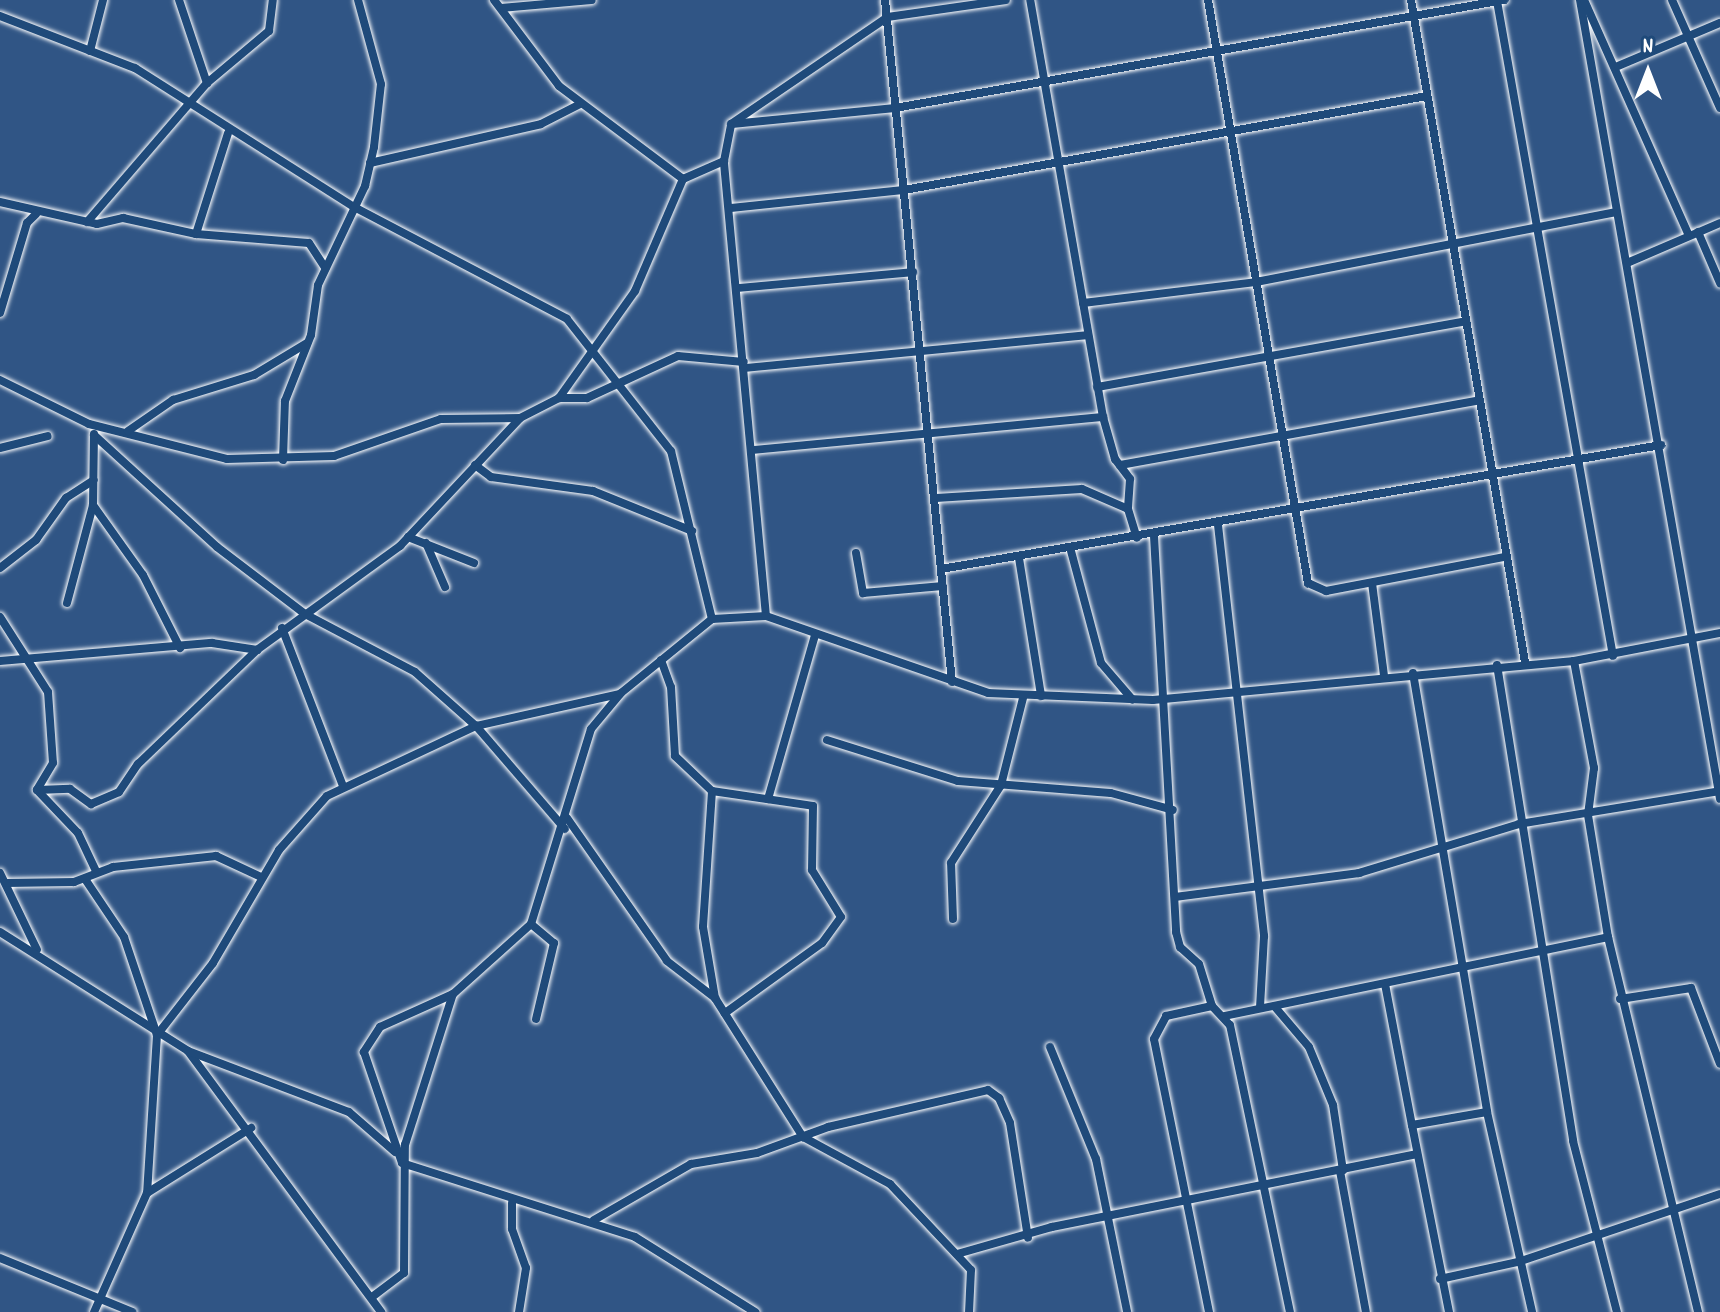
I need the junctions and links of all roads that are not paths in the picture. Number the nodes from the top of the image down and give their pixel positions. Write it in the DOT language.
graph roads {
  1 [pos="103,0"];
  2 [pos="179,0"];
  3 [pos="273,0"];
  4 [pos="358,0"];
  5 [pos="592,0"];
  6 [pos="885,0"];
  7 [pos="1006,0"];
  8 [pos="1030,0"];
  9 [pos="1208,0"];
  10 [pos="1411,0"];
  11 [pos="1504,0"];
  12 [pos="1582,0"];
  13 [pos="1672,0"];
  14 [pos="1497,1"];
  15 [pos="498,4"];
  16 [pos="1412,13"];
  17 [pos="0,16"];
  18 [pos="888,17"];
  19 [pos="1720,23"];
  20 [pos="1688,38"];
  21 [pos="1216,50"];
  22 [pos="90,51"];
  23 [pos="1618,66"];
  24 [pos="1044,81"];
  25 [pos="207,83"];
  26 [pos="1427,96"];
  27 [pos="192,104"];
  28 [pos="580,104"];
  29 [pos="895,108"];
  30 [pos="1720,108"];
  31 [pos="731,124"];
  32 [pos="228,133"];
  33 [pos="1229,135"];
  34 [pos="724,161"];
  35 [pos="370,163"];
  36 [pos="1059,165"];
  37 [pos="683,179"];
  38 [pos="904,190"];
  39 [pos="0,202"];
  40 [pos="356,208"];
  41 [pos="730,208"];
  42 [pos="1616,212"];
  43 [pos="36,214"];
  44 [pos="87,222"];
  45 [pos="1720,223"];
  46 [pos="1535,227"];
  47 [pos="196,234"];
  48 [pos="1694,234"];
  49 [pos="1452,243"];
  50 [pos="1627,263"];
  51 [pos="325,268"];
  52 [pos="913,272"];
  53 [pos="1256,282"];
  54 [pos="1720,283"];
  55 [pos="738,288"];
  56 [pos="1083,303"];
  57 [pos="0,313"];
  58 [pos="1466,321"];
  59 [pos="1087,335"];
  60 [pos="308,343"];
  61 [pos="593,348"];
  62 [pos="921,350"];
  63 [pos="1266,356"];
  64 [pos="745,365"];
  65 [pos="0,380"];
  66 [pos="620,382"];
  67 [pos="1097,387"];
  68 [pos="559,398"];
  69 [pos="1477,401"];
  70 [pos="1103,417"];
  71 [pos="520,418"];
  72 [pos="94,430"];
  73 [pos="128,431"];
  74 [pos="929,431"];
  75 [pos="1282,435"];
  76 [pos="48,436"];
  77 [pos="1661,445"];
  78 [pos="0,448"];
  79 [pos="753,450"];
  80 [pos="283,460"];
  81 [pos="1577,464"];
  82 [pos="475,465"];
  83 [pos="1120,465"];
  84 [pos="1490,478"];
  85 [pos="94,480"];
  86 [pos="936,498"];
  87 [pos="93,505"];
  88 [pos="1128,509"];
  89 [pos="1298,513"];
  90 [pos="1218,525"];
  91 [pos="692,531"];
  92 [pos="1154,536"];
  93 [pos="408,537"];
  94 [pos="1137,538"];
  95 [pos="426,543"];
  96 [pos="444,549"];
  97 [pos="1071,551"];
  98 [pos="856,553"];
  99 [pos="1505,557"];
  100 [pos="1019,558"];
  101 [pos="435,561"];
  102 [pos="474,563"];
  103 [pos="0,568"];
  104 [pos="941,569"];
  105 [pos="1372,583"];
  106 [pos="943,586"];
  107 [pos="445,587"];
  108 [pos="67,603"];
  109 [pos="305,614"];
  110 [pos="766,616"];
  111 [pos="0,617"];
  112 [pos="712,619"];
  113 [pos="282,628"];
  114 [pos="1720,633"];
  115 [pos="815,635"];
  116 [pos="1693,638"];
  117 [pos="180,648"];
  118 [pos="257,650"];
  119 [pos="31,656"];
  120 [pos="1613,656"];
  121 [pos="661,660"];
  122 [pos="0,661"];
  123 [pos="1574,661"];
  124 [pos="1525,662"];
  125 [pos="1497,665"];
  126 [pos="1413,673"];
  127 [pos="1384,676"];
  128 [pos="952,682"];
  129 [pos="621,693"];
  130 [pos="1240,693"];
  131 [pos="1041,696"];
  132 [pos="1023,698"];
  133 [pos="1132,699"];
  134 [pos="1166,699"];
  135 [pos="476,726"];
  136 [pos="827,740"];
  137 [pos="1001,785"];
  138 [pos="343,786"];
  139 [pos="37,790"];
  140 [pos="712,791"];
  141 [pos="1720,794"];
  142 [pos="768,799"];
  143 [pos="1173,810"];
  144 [pos="1588,815"];
  145 [pos="567,818"];
  146 [pos="1519,824"];
  147 [pos="565,829"];
  148 [pos="1442,845"];
  149 [pos="96,871"];
  150 [pos="0,873"];
  151 [pos="261,877"];
  152 [pos="85,879"];
  153 [pos="6,883"];
  154 [pos="1255,887"];
  155 [pos="1175,897"];
  156 [pos="953,919"];
  157 [pos="531,924"];
  158 [pos="0,932"];
  159 [pos="1608,937"];
  160 [pos="37,950"];
  161 [pos="1539,951"];
  162 [pos="1462,967"];
  163 [pos="1385,984"];
  164 [pos="453,994"];
  165 [pos="715,998"];
  166 [pos="1620,999"];
  167 [pos="1212,1006"];
  168 [pos="1275,1007"];
  169 [pos="1260,1008"];
  170 [pos="725,1013"];
  171 [pos="1224,1016"];
  172 [pos="536,1019"];
  173 [pos="157,1035"];
  174 [pos="1050,1047"];
  175 [pos="188,1051"];
  176 [pos="1720,1064"];
  177 [pos="1487,1112"];
  178 [pos="1412,1125"];
  179 [pos="251,1128"];
  180 [pos="803,1137"];
  181 [pos="395,1153"];
  182 [pos="1416,1154"];
  183 [pos="402,1163"];
  184 [pos="1341,1170"];
  185 [pos="1263,1185"];
  186 [pos="147,1193"];
  187 [pos="1720,1194"];
  188 [pos="1183,1201"];
  189 [pos="512,1203"];
  190 [pos="1670,1212"];
  191 [pos="1108,1217"];
  192 [pos="594,1220"];
  193 [pos="1028,1238"];
  194 [pos="1594,1238"];
  195 [pos="957,1254"];
  196 [pos="0,1258"];
  197 [pos="1518,1262"];
  198 [pos="1440,1279"];
  199 [pos="372,1297"];
  200 [pos="98,1301"];
  201 [pos="94,1312"];
  202 [pos="132,1312"];
  203 [pos="381,1312"];
  204 [pos="519,1312"];
  205 [pos="755,1312"];
  206 [pos="969,1312"];
  207 [pos="1127,1312"];
  208 [pos="1209,1312"];
  209 [pos="1290,1312"];
  210 [pos="1366,1312"];
  211 [pos="1449,1312"];
  212 [pos="1532,1312"];
  213 [pos="1617,1312"];
  214 [pos="1698,1312"];
  1 -- 22 [label="street"];
  2 -- 25 [label="street"];
  3 -- 25 [label="street"];
  4 -- 35 [label="street"];
  5 -- 15 [label="street"];
  6 -- 18 [label="street"];
  7 -- 18 [label="street"];
  8 -- 24 [label="street"];
  9 -- 21 [label="street"];
  10 -- 16 [label="street"];
  11 -- 14 [label="street"];
  12 -- 23 [label="street"];
  12 -- 42 [label="street"];
  13 -- 20 [label="street"];
  14 -- 16 [label="street"];
  14 -- 46 [label="street"];
  15 -- 28 [label="street"];
  16 -- 21 [label="street"];
  16 -- 26 [label="street"];
  17 -- 22 [label="street"];
  18 -- 29 [label="street"];
  18 -- 31 [label="street"];
  19 -- 20 [label="street"];
  20 -- 23 [label="street"];
  20 -- 30 [label="street"];
  21 -- 24 [label="street"];
  21 -- 33 [label="street"];
  22 -- 27 [label="street"];
  23 -- 48 [label="street"];
  24 -- 29 [label="street"];
  24 -- 36 [label="street"];
  25 -- 27 [label="street"];
  26 -- 33 [label="street"];
  26 -- 49 [label="street"];
  27 -- 32 [label="street"];
  27 -- 44 [label="street"];
  28 -- 35 [label="street"];
  28 -- 37 [label="street"];
  29 -- 31 [label="street"];
  29 -- 38 [label="street"];
  31 -- 34 [label="street"];
  32 -- 40 [label="street"];
  32 -- 47 [label="street"];
  33 -- 36 [label="street"];
  33 -- 53 [label="street"];
  34 -- 37 [label="street"];
  34 -- 41 [label="street"];
  35 -- 40 [label="street"];
  36 -- 38 [label="street"];
  36 -- 56 [label="street"];
  37 -- 61 [label="street"];
  38 -- 41 [label="street"];
  38 -- 52 [label="street"];
  39 -- 43 [label="street"];
  40 -- 51 [label="street"];
  40 -- 61 [label="street"];
  41 -- 55 [label="street"];
  42 -- 46 [label="street"];
  42 -- 50 [label="street"];
  43 -- 44 [label="street"];
  43 -- 57 [label="street"];
  44 -- 47 [label="street"];
  45 -- 48 [label="street"];
  46 -- 49 [label="street"];
  46 -- 81 [label="street"];
  47 -- 51 [label="street"];
  48 -- 50 [label="street"];
  48 -- 54 [label="street"];
  49 -- 53 [label="street"];
  49 -- 58 [label="street"];
  50 -- 77 [label="street"];
  51 -- 60 [label="street"];
  52 -- 55 [label="street"];
  52 -- 62 [label="street"];
  53 -- 56 [label="street"];
  53 -- 63 [label="street"];
  55 -- 64 [label="street"];
  56 -- 59 [label="street"];
  58 -- 63 [label="street"];
  58 -- 69 [label="street"];
  59 -- 62 [label="street"];
  59 -- 67 [label="street"];
  60 -- 73 [label="street"];
  60 -- 80 [label="street"];
  61 -- 66 [label="street"];
  61 -- 68 [label="street"];
  62 -- 64 [label="street"];
  62 -- 74 [label="street"];
  63 -- 67 [label="street"];
  63 -- 75 [label="street"];
  64 -- 66 [label="street"];
  64 -- 79 [label="street"];
  65 -- 72 [label="street"];
  66 -- 68 [label="street"];
  66 -- 91 [label="street"];
  67 -- 70 [label="street"];
  68 -- 71 [label="street"];
  69 -- 75 [label="street"];
  69 -- 84 [label="street"];
  70 -- 74 [label="street"];
  70 -- 83 [label="street"];
  71 -- 80 [label="street"];
  71 -- 82 [label="street"];
  72 -- 73 [label="street"];
  72 -- 85 [label="street"];
  72 -- 109 [label="street"];
  73 -- 80 [label="street"];
  74 -- 79 [label="street"];
  74 -- 86 [label="street"];
  75 -- 83 [label="street"];
  75 -- 89 [label="street"];
  76 -- 78 [label="street"];
  77 -- 81 [label="street"];
  77 -- 116 [label="street"];
  79 -- 110 [label="street"];
  81 -- 84 [label="street"];
  81 -- 120 [label="street"];
  82 -- 91 [label="street"];
  82 -- 93 [label="street"];
  83 -- 88 [label="street"];
  84 -- 89 [label="street"];
  84 -- 99 [label="street"];
  85 -- 87 [label="street"];
  85 -- 103 [label="street"];
  86 -- 88 [label="street"];
  86 -- 104 [label="street"];
  87 -- 108 [label="street"];
  87 -- 117 [label="street"];
  88 -- 94 [label="street"];
  89 -- 90 [label="street"];
  89 -- 105 [label="street"];
  90 -- 92 [label="street"];
  90 -- 130 [label="street"];
  91 -- 112 [label="street"];
  92 -- 94 [label="street"];
  92 -- 134 [label="street"];
  93 -- 95 [label="street"];
  93 -- 109 [label="street"];
  94 -- 97 [label="street"];
  95 -- 96 [label="street"];
  95 -- 101 [label="street"];
  96 -- 101 [label="street"];
  96 -- 102 [label="street"];
  97 -- 100 [label="street"];
  97 -- 133 [label="street"];
  98 -- 106 [label="street"];
  99 -- 105 [label="street"];
  99 -- 124 [label="street"];
  100 -- 104 [label="street"];
  100 -- 131 [label="street"];
  101 -- 107 [label="street"];
  104 -- 106 [label="street"];
  105 -- 127 [label="street"];
  106 -- 128 [label="street"];
  109 -- 113 [label="street"];
  109 -- 135 [label="street"];
  110 -- 112 [label="street"];
  110 -- 115 [label="street"];
  111 -- 119 [label="street"];
  112 -- 121 [label="street"];
  113 -- 118 [label="street"];
  113 -- 138 [label="street"];
  114 -- 116 [label="street"];
  115 -- 128 [label="street"];
  115 -- 142 [label="street"];
  116 -- 120 [label="street"];
  116 -- 141 [label="street"];
  117 -- 118 [label="street"];
  117 -- 119 [label="street"];
  118 -- 139 [label="street"];
  119 -- 122 [label="street"];
  119 -- 139 [label="street"];
  120 -- 123 [label="street"];
  121 -- 129 [label="street"];
  121 -- 140 [label="street"];
  123 -- 124 [label="street"];
  123 -- 144 [label="street"];
  124 -- 125 [label="street"];
  125 -- 126 [label="street"];
  125 -- 146 [label="street"];
  126 -- 127 [label="street"];
  126 -- 148 [label="street"];
  127 -- 130 [label="street"];
  128 -- 132 [label="street"];
  129 -- 135 [label="street"];
  129 -- 145 [label="street"];
  130 -- 134 [label="street"];
  130 -- 154 [label="street"];
  131 -- 132 [label="street"];
  131 -- 133 [label="street"];
  132 -- 137 [label="street"];
  133 -- 134 [label="street"];
  134 -- 143 [label="street"];
  135 -- 138 [label="street"];
  135 -- 147 [label="street"];
  136 -- 137 [label="street"];
  137 -- 143 [label="street"];
  137 -- 156 [label="street"];
  138 -- 151 [label="street"];
  139 -- 149 [label="street"];
  140 -- 142 [label="street"];
  140 -- 165 [label="street"];
  141 -- 144 [label="street"];
  142 -- 170 [label="street"];
  143 -- 155 [label="street"];
  144 -- 146 [label="street"];
  144 -- 159 [label="street"];
  145 -- 147 [label="street"];
  145 -- 165 [label="street"];
  146 -- 148 [label="street"];
  146 -- 161 [label="street"];
  147 -- 157 [label="street"];
  148 -- 154 [label="street"];
  148 -- 162 [label="street"];
  149 -- 151 [label="street"];
  149 -- 152 [label="street"];
  150 -- 153 [label="street"];
  151 -- 173 [label="street"];
  152 -- 153 [label="street"];
  152 -- 173 [label="street"];
  153 -- 160 [label="street"];
  154 -- 155 [label="street"];
  154 -- 169 [label="street"];
  155 -- 167 [label="street"];
  157 -- 164 [label="street"];
  157 -- 172 [label="street"];
  158 -- 160 [label="street"];
  159 -- 161 [label="street"];
  159 -- 166 [label="street"];
  160 -- 173 [label="street"];
  161 -- 162 [label="street"];
  161 -- 194 [label="street"];
  162 -- 163 [label="street"];
  162 -- 177 [label="street"];
  163 -- 168 [label="street"];
  163 -- 178 [label="street"];
  164 -- 181 [label="street"];
  164 -- 183 [label="street"];
  165 -- 170 [label="street"];
  166 -- 176 [label="street"];
  166 -- 190 [label="street"];
  167 -- 171 [label="street"];
  167 -- 188 [label="street"];
  168 -- 169 [label="street"];
  168 -- 184 [label="street"];
  169 -- 171 [label="street"];
  170 -- 180 [label="street"];
  171 -- 185 [label="street"];
  173 -- 175 [label="street"];
  173 -- 186 [label="street"];
  174 -- 191 [label="street"];
  175 -- 179 [label="street"];
  175 -- 181 [label="street"];
  177 -- 178 [label="street"];
  177 -- 197 [label="street"];
  178 -- 182 [label="street"];
  179 -- 186 [label="street"];
  179 -- 199 [label="street"];
  180 -- 192 [label="street"];
  180 -- 193 [label="street"];
  180 -- 195 [label="street"];
  181 -- 183 [label="street"];
  182 -- 184 [label="street"];
  182 -- 198 [label="street"];
  183 -- 189 [label="street"];
  183 -- 199 [label="street"];
  184 -- 185 [label="street"];
  184 -- 210 [label="street"];
  185 -- 188 [label="street"];
  185 -- 209 [label="street"];
  186 -- 200 [label="street"];
  187 -- 190 [label="street"];
  188 -- 191 [label="street"];
  188 -- 208 [label="street"];
  189 -- 192 [label="street"];
  189 -- 204 [label="street"];
  190 -- 194 [label="street"];
  190 -- 214 [label="street"];
  191 -- 193 [label="street"];
  191 -- 207 [label="street"];
  192 -- 205 [label="street"];
  193 -- 195 [label="street"];
  194 -- 197 [label="street"];
  194 -- 213 [label="street"];
  195 -- 206 [label="street"];
  196 -- 200 [label="street"];
  197 -- 198 [label="street"];
  197 -- 212 [label="street"];
  198 -- 211 [label="street"];
  199 -- 203 [label="street"];
  200 -- 201 [label="street"];
  200 -- 202 [label="street"];
}
